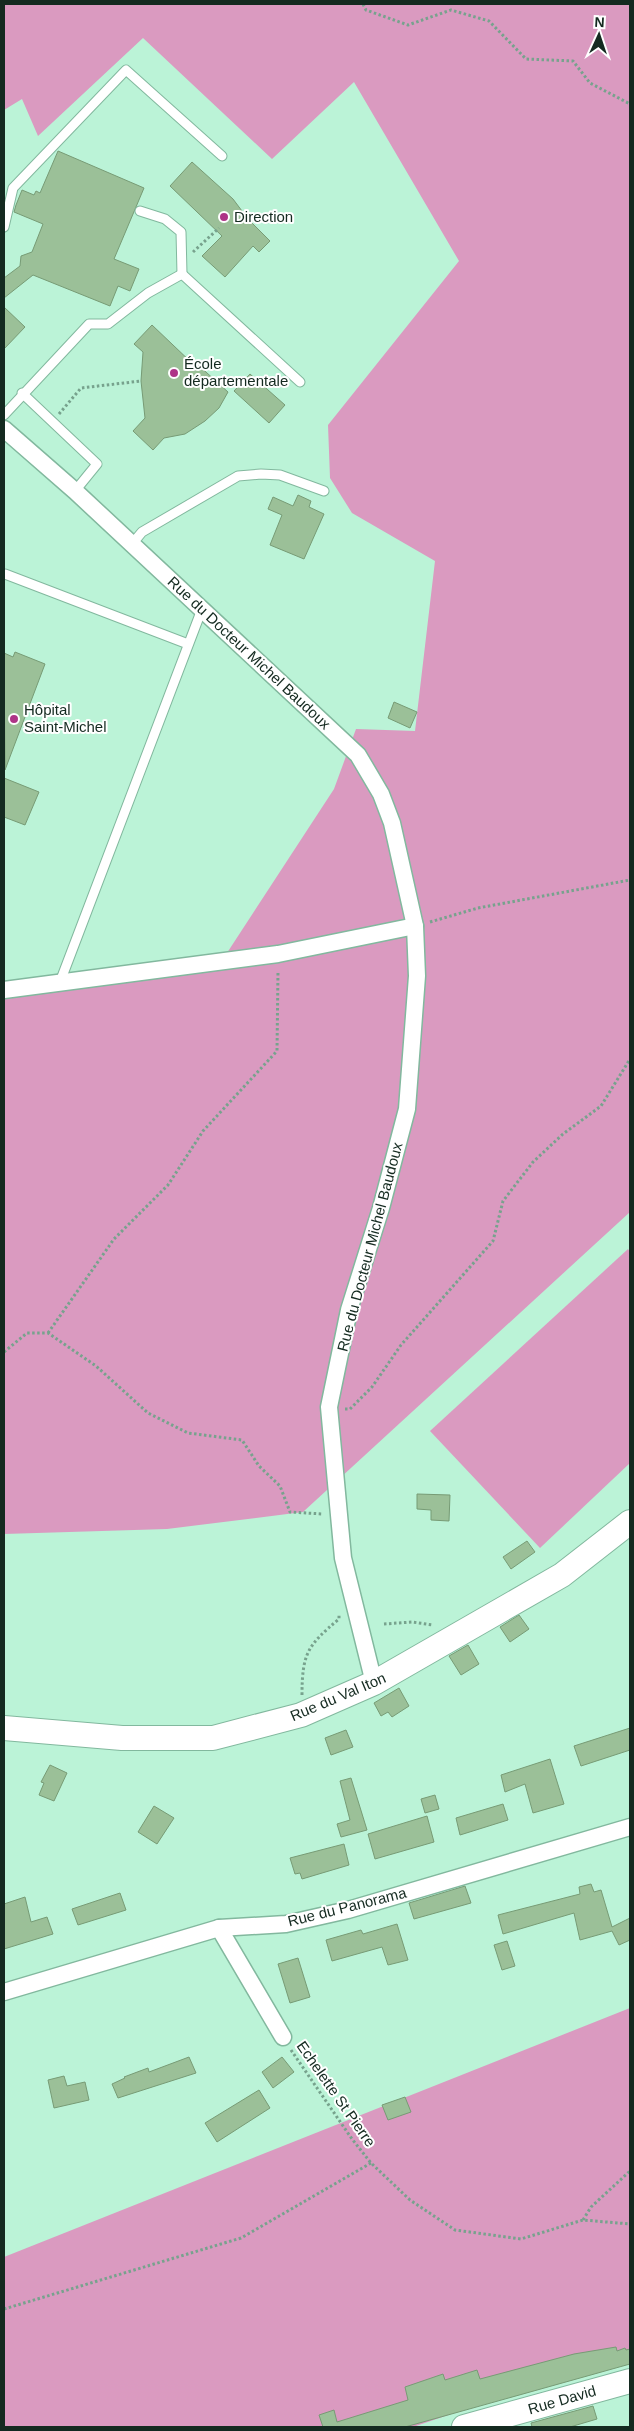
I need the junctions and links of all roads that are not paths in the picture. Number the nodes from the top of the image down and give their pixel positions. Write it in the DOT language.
graph roads {
  1 [pos="222,156"];
  2 [pos="140,211"];
  3 [pos="4,227"];
  4 [pos="182,274"];
  5 [pos="300,382"];
  6 [pos="22,393"];
  7 [pos="4,415"];
  8 [pos="4,429"];
  9 [pos="75,491"];
  10 [pos="324,491"];
  11 [pos="132,544"];
  12 [pos="5,574"];
  13 [pos="202,609"];
  14 [pos="188,644"];
  15 [pos="414,926"];
  16 [pos="60,982"];
  17 [pos="4,990"];
  18 [pos="630,1522"];
  19 [pos="374,1683"];
  20 [pos="4,1728"];
  21 [pos="630,1827"];
  22 [pos="219,1928"];
  23 [pos="4,1992"];
  24 [pos="283,2037"];
  25 [pos="630,2380"];
  26 [pos="464,2427"];
  1 -- 3 [label="lane"];
  2 -- 4 [label="lane"];
  4 -- 5 [label="lane"];
  4 -- 6 [label="lane"];
  6 -- 7 [label="lane"];
  6 -- 9 [label="lane"];
  8 -- 9 [label="street, Rue du Docteur Michel Baudoux"];
  9 -- 11 [label="street, Rue du Docteur Michel Baudoux"];
  10 -- 11 [label="lane"];
  11 -- 13 [label="street, Rue du Docteur Michel Baudoux"];
  12 -- 14 [label="lane"];
  13 -- 14 [label="lane"];
  13 -- 15 [label="street, Rue du Docteur Michel Baudoux"];
  14 -- 16 [label="lane"];
  15 -- 16 [label="street"];
  15 -- 19 [label="street, Rue du Docteur Michel Baudoux"];
  16 -- 17 [label="street"];
  18 -- 19 [label="street, Rue du Val Iton"];
  19 -- 20 [label="street, Rue du Val Iton"];
  21 -- 22 [label="street, Rue du Panorama"];
  22 -- 23 [label="street, Rue du Panorama"];
  22 -- 24 [label="street"];
  25 -- 26 [label="street, Rue David"];
}
